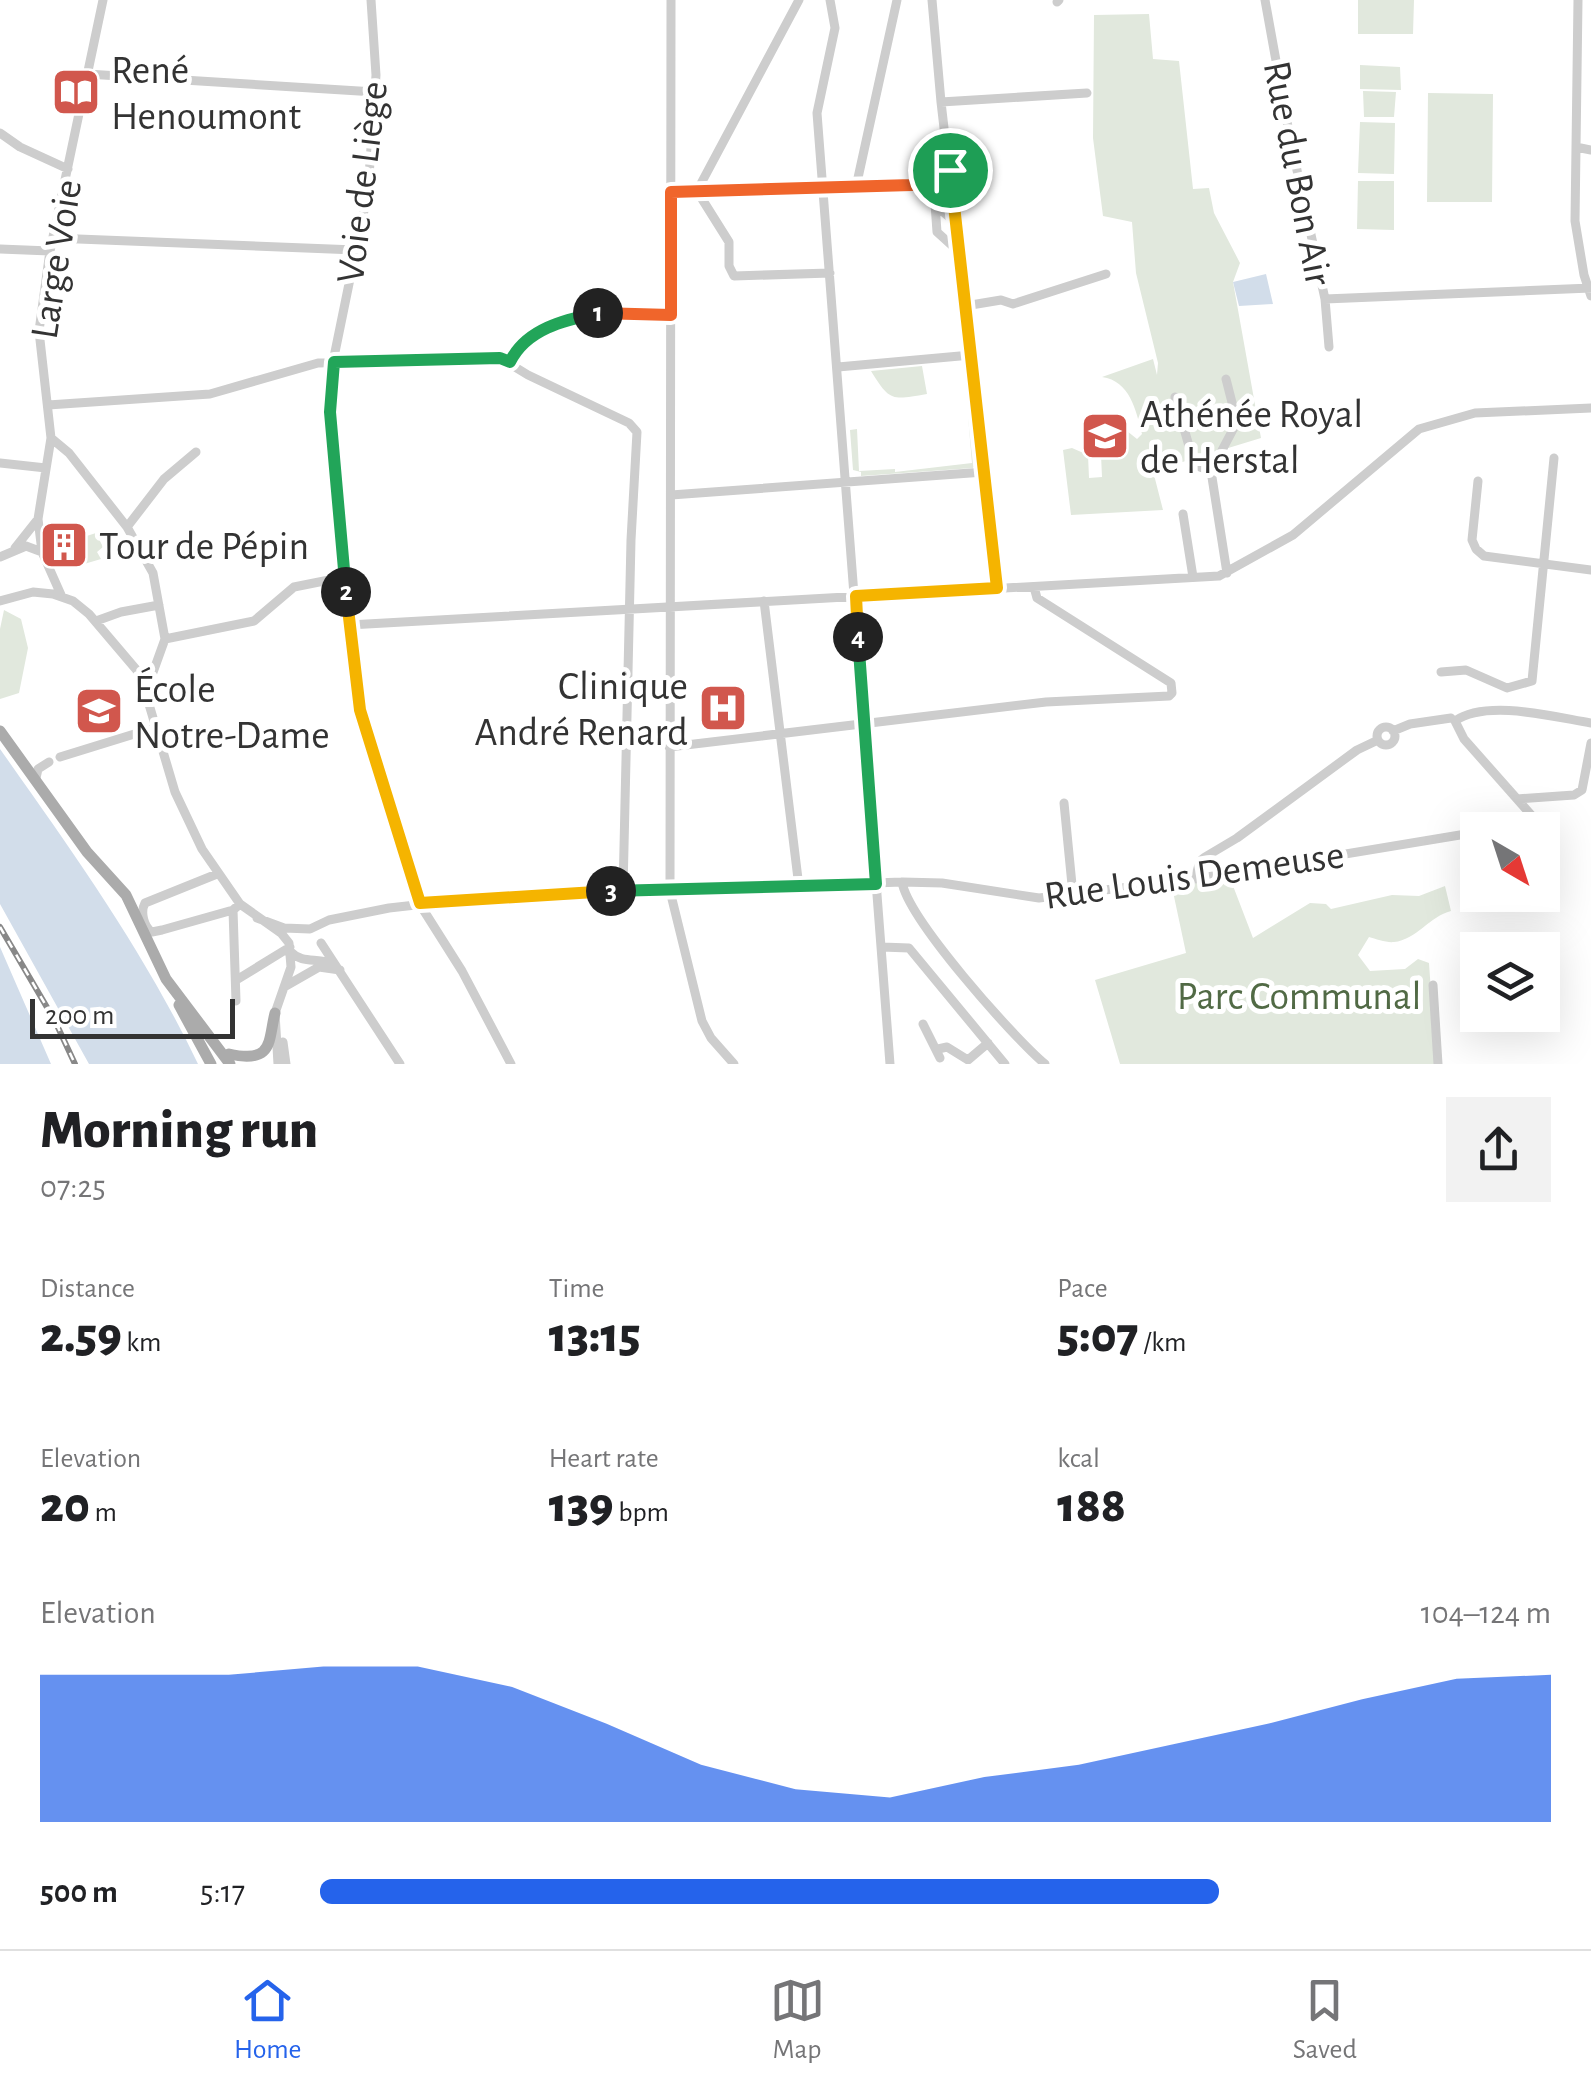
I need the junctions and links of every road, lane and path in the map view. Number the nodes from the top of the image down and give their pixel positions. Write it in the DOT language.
graph roads {
  1 [pos="102,0"];
  2 [pos="372,0"];
  3 [pos="671,0"];
  4 [pos="799,0"];
  5 [pos="830,0"];
  6 [pos="897,0"];
  7 [pos="932,0"];
  8 [pos="1265,0"];
  9 [pos="1578,0"];
  10 [pos="1589,66"];
  11 [pos="1577,68"];
  12 [pos="87,74"];
  13 [pos="375,92"];
  14 [pos="1086,93"];
  15 [pos="941,102"];
  16 [pos="0,133"];
  17 [pos="1576,146"];
  18 [pos="947,147"];
  19 [pos="1591,150"];
  20 [pos="68,169"];
  21 [pos="912,185"];
  22 [pos="856,187"];
  23 [pos="824,188"];
  24 [pos="696,191"];
  25 [pos="671,192"];
  26 [pos="935,204"];
  27 [pos="955,222"];
  28 [pos="52,238"];
  29 [pos="0,249"];
  30 [pos="356,250"];
  31 [pos="50,251"];
  32 [pos="958,251"];
  33 [pos="830,273"];
  34 [pos="1106,274"];
  35 [pos="1590,291"];
  36 [pos="1324,299"];
  37 [pos="965,306"];
  38 [pos="671,315"];
  39 [pos="1329,347"];
  40 [pos="971,355"];
  41 [pos="334,362"];
  42 [pos="510,362"];
  43 [pos="838,368"];
  44 [pos="1226,379"];
  45 [pos="1175,397"];
  46 [pos="48,405"];
  47 [pos="1591,408"];
  48 [pos="51,438"];
  49 [pos="196,452"];
  50 [pos="1554,458"];
  51 [pos="0,463"];
  52 [pos="46,468"];
  53 [pos="1211,471"];
  54 [pos="984,472"];
  55 [pos="1478,481"];
  56 [pos="847,483"];
  57 [pos="670,495"];
  58 [pos="1183,514"];
  59 [pos="38,519"];
  60 [pos="128,528"];
  61 [pos="13,550"];
  62 [pos="42,552"];
  63 [pos="0,557"];
  64 [pos="1544,564"];
  65 [pos="1591,570"];
  66 [pos="1227,573"];
  67 [pos="344,577"];
  68 [pos="1192,577"];
  69 [pos="1034,587"];
  70 [pos="997,588"];
  71 [pos="856,596"];
  72 [pos="62,597"];
  73 [pos="0,600"];
  74 [pos="764,600"];
  75 [pos="159,605"];
  76 [pos="671,606"];
  77 [pos="630,608"];
  78 [pos="96,622"];
  79 [pos="349,625"];
  80 [pos="165,638"];
  81 [pos="1441,672"];
  82 [pos="146,688"];
  83 [pos="1451,718"];
  84 [pos="865,722"];
  85 [pos="1591,722"];
  86 [pos="157,728"];
  87 [pos="2,733"];
  88 [pos="780,733"];
  89 [pos="1591,743"];
  90 [pos="669,747"];
  91 [pos="60,757"];
  92 [pos="49,762"];
  93 [pos="36,778"];
  94 [pos="1586,792"];
  95 [pos="1517,799"];
  96 [pos="1064,803"];
  97 [pos="54,806"];
  98 [pos="1529,812"];
  99 [pos="1460,835"];
  100 [pos="218,874"];
  101 [pos="1195,879"];
  102 [pos="902,882"];
  103 [pos="876,884"];
  104 [pos="800,887"];
  105 [pos="622,890"];
  106 [pos="670,891"];
  107 [pos="1072,894"];
  108 [pos="420,903"];
  109 [pos="236,907"];
  110 [pos="258,918"];
  111 [pos="333,920"];
  112 [pos="304,929"];
  113 [pos="321,942"];
  114 [pos="290,947"];
  115 [pos="882,948"];
  116 [pos="310,960"];
  117 [pos="340,970"];
  118 [pos="164,975"];
  119 [pos="238,979"];
  120 [pos="1433,985"];
  121 [pos="282,988"];
  122 [pos="236,1002"];
  123 [pos="276,1013"];
  124 [pos="923,1024"];
  125 [pos="279,1035"];
  126 [pos="988,1043"];
  127 [pos="209,1061"];
  128 [pos="230,1061"];
  129 [pos="968,1062"];
  130 [pos="278,1064"];
  131 [pos="286,1064"];
  132 [pos="400,1064"];
  133 [pos="510,1064"];
  134 [pos="734,1064"];
  135 [pos="890,1064"];
  136 [pos="1005,1064"];
  137 [pos="1045,1064"];
  138 [pos="1438,1064"];
  1 -- 12 [label="street, Large Voie"];
  2 -- 13 [label="street, Voie de Liège"];
  3 -- 25 [label="street"];
  4 -- 24 [label="street"];
  5 -- 23 [label="street"];
  6 -- 22 [label="street"];
  7 -- 15 [label="street"];
  8 -- 36 [label="street, Rue du Bon Air"];
  9 -- 11 [label="street"];
  10 -- 11 [label="street"];
  11 -- 17 [label="street"];
  12 -- 13 [label="street"];
  12 -- 20 [label="street, Large Voie"];
  13 -- 30 [label="street, Voie de Liège"];
  14 -- 15 [label="street"];
  15 -- 18 [label="street"];
  16 -- 20 [label="street"];
  17 -- 19 [label="street"];
  17 -- 35 [label="street"];
  18 -- 21 [label="street"];
  18 -- 27 [label="street"];
  20 -- 28 [label="street, Large Voie"];
  21 -- 22 [label="street"];
  21 -- 26 [label="street"];
  22 -- 23 [label="street"];
  23 -- 24 [label="street"];
  23 -- 33 [label="street"];
  24 -- 25 [label="street"];
  24 -- 33 [label="street"];
  25 -- 38 [label="street"];
  26 -- 27 [label="street"];
  26 -- 32 [label="street"];
  27 -- 32 [label="street"];
  28 -- 30 [label="street"];
  28 -- 31 [label="street, Large Voie"];
  29 -- 31 [label="street"];
  30 -- 41 [label="street, Voie de Liège"];
  31 -- 46 [label="street, Large Voie"];
  32 -- 37 [label="street"];
  33 -- 43 [label="street"];
  34 -- 37 [label="street"];
  35 -- 36 [label="street"];
  36 -- 39 [label="street, Rue du Bon Air"];
  37 -- 40 [label="street"];
  38 -- 42 [label="street"];
  38 -- 57 [label="street"];
  40 -- 43 [label="street"];
  40 -- 54 [label="street"];
  41 -- 42 [label="street"];
  41 -- 46 [label="street"];
  41 -- 67 [label="street, Voie de Liège"];
  42 -- 77 [label="street"];
  43 -- 56 [label="street"];
  44 -- 53 [label="street"];
  45 -- 53 [label="street"];
  46 -- 48 [label="street, Large Voie"];
  47 -- 66 [label="street"];
  48 -- 52 [label="street, Large Voie"];
  48 -- 60 [label="street"];
  49 -- 60 [label="street"];
  50 -- 64 [label="street"];
  51 -- 52 [label="street"];
  52 -- 59 [label="street, Large Voie"];
  53 -- 66 [label="street"];
  54 -- 56 [label="street"];
  54 -- 70 [label="street"];
  55 -- 64 [label="street"];
  56 -- 57 [label="street"];
  56 -- 71 [label="street"];
  57 -- 76 [label="street"];
  58 -- 68 [label="street"];
  59 -- 61 [label="street"];
  59 -- 62 [label="street"];
  60 -- 75 [label="street"];
  61 -- 62 [label="street"];
  61 -- 63 [label="street"];
  62 -- 72 [label="street"];
  64 -- 65 [label="street"];
  64 -- 81 [label="street"];
  66 -- 68 [label="street"];
  67 -- 79 [label="street, Voie de Liège"];
  67 -- 80 [label="street"];
  68 -- 69 [label="street"];
  69 -- 70 [label="street"];
  69 -- 84 [label="street"];
  70 -- 71 [label="street"];
  71 -- 74 [label="street"];
  71 -- 84 [label="street"];
  72 -- 73 [label="street"];
  72 -- 78 [label="street"];
  74 -- 76 [label="street"];
  74 -- 88 [label="street"];
  75 -- 78 [label="street"];
  75 -- 80 [label="street"];
  76 -- 77 [label="street"];
  76 -- 90 [label="street"];
  77 -- 79 [label="street"];
  77 -- 105 [label="street"];
  78 -- 82 [label="street"];
  79 -- 108 [label="street, Voie de Liège"];
  80 -- 82 [label="street"];
  82 -- 86 [label="street"];
  83 -- 101 [label="street"];
  84 -- 88 [label="street"];
  84 -- 103 [label="street"];
  85 -- 95 [label="street"];
  86 -- 91 [label="street"];
  86 -- 100 [label="street"];
  87 -- 93 [label="main road"];
  87 -- 97 [label="main road"];
  88 -- 90 [label="street"];
  88 -- 104 [label="street"];
  89 -- 94 [label="street"];
  90 -- 106 [label="street"];
  92 -- 93 [label="street"];
  93 -- 97 [label="main road"];
  94 -- 95 [label="street"];
  95 -- 98 [label="street"];
  96 -- 107 [label="street"];
  97 -- 118 [label="main road"];
  99 -- 101 [label="street, Rue Louis Demeuse"];
  100 -- 109 [label="street"];
  100 -- 109 [label="street"];
  101 -- 107 [label="street, Rue Louis Demeuse"];
  102 -- 103 [label="street, Rue Louis Demeuse"];
  102 -- 107 [label="street, Rue Louis Demeuse"];
  102 -- 137 [label="street"];
  103 -- 104 [label="street, Rue Louis Demeuse"];
  103 -- 115 [label="street"];
  104 -- 106 [label="street, Rue Louis Demeuse"];
  105 -- 106 [label="street, Rue Louis Demeuse"];
  105 -- 108 [label="street, Rue Louis Demeuse"];
  106 -- 134 [label="street"];
  108 -- 111 [label="street, Rue Louis Demeuse"];
  108 -- 133 [label="street, Voie de Liège"];
  109 -- 110 [label="street"];
  109 -- 119 [label="street"];
  110 -- 112 [label="street"];
  110 -- 114 [label="street"];
  111 -- 112 [label="street, Rue Louis Demeuse"];
  111 -- 113 [label="street"];
  112 -- 113 [label="street"];
  112 -- 114 [label="street"];
  113 -- 116 [label="street"];
  113 -- 117 [label="street"];
  114 -- 116 [label="street"];
  114 -- 119 [label="street"];
  114 -- 121 [label="street"];
  115 -- 126 [label="street"];
  115 -- 135 [label="street"];
  116 -- 117 [label="street"];
  116 -- 121 [label="street"];
  117 -- 121 [label="street"];
  117 -- 132 [label="street"];
  118 -- 127 [label="main road"];
  118 -- 128 [label="main road"];
  119 -- 122 [label="street"];
  120 -- 138 [label="street"];
  121 -- 123 [label="street"];
  123 -- 125 [label="street"];
  123 -- 128 [label="main road"];
  124 -- 129 [label="street"];
  125 -- 130 [label="street"];
  125 -- 131 [label="street"];
  126 -- 129 [label="street"];
  126 -- 136 [label="street"];
}
